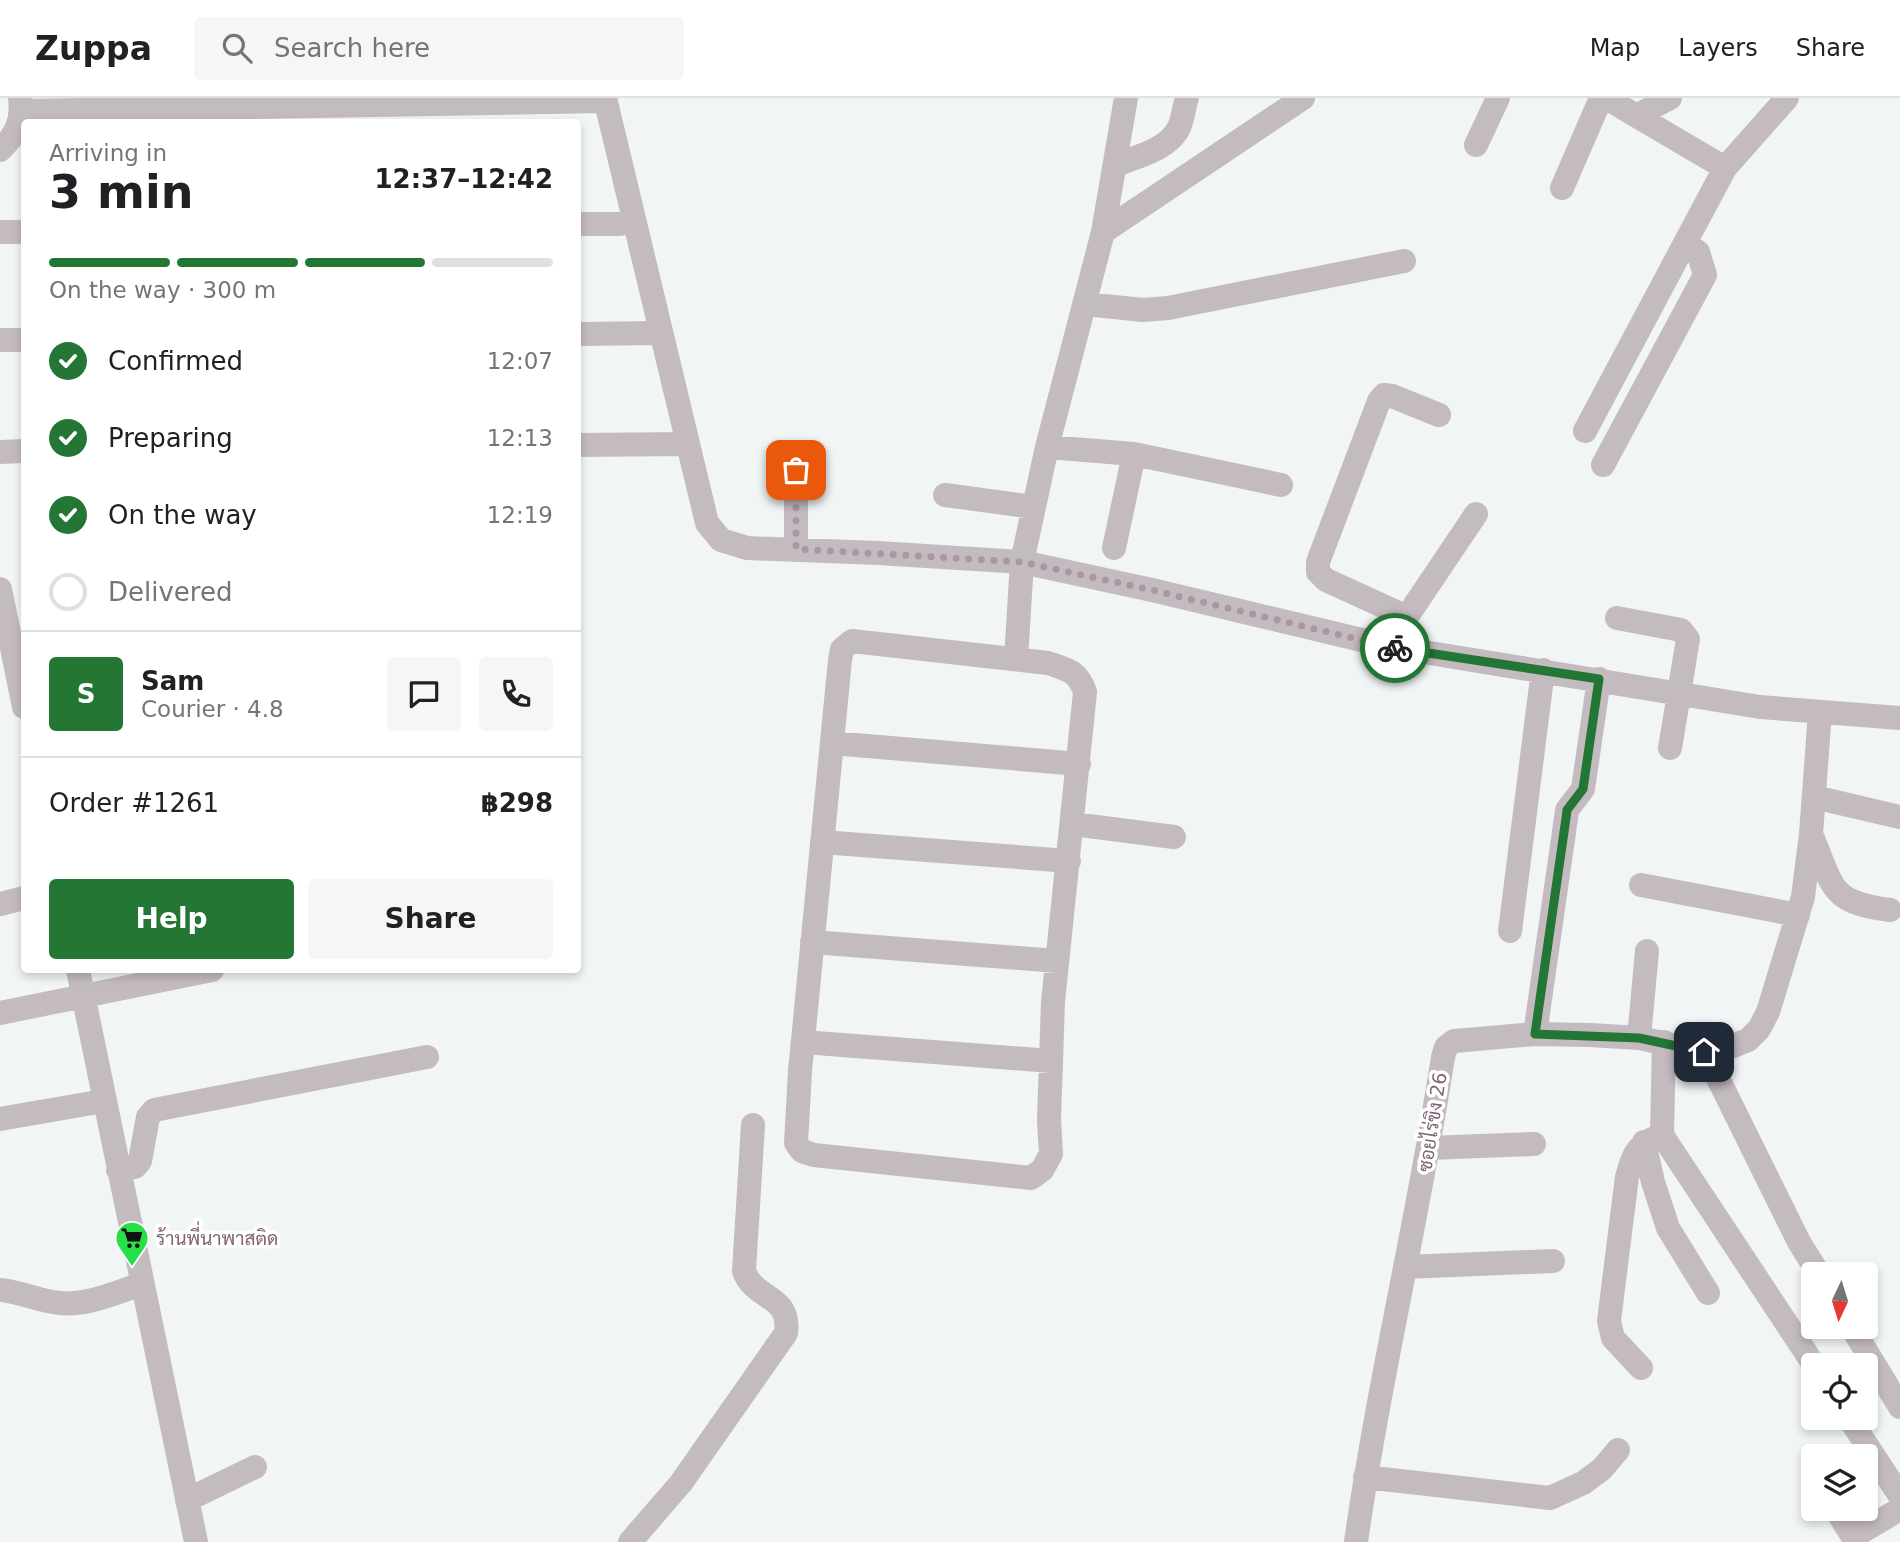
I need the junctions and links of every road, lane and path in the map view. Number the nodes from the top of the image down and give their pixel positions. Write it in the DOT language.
graph roads {
  1 [pos="1126,98"];
  2 [pos="1187,98"];
  3 [pos="1303,98"];
  4 [pos="1498,98"];
  5 [pos="1604,98"];
  6 [pos="1670,98"];
  7 [pos="1787,98"];
  8 [pos="606,100"];
  9 [pos="21,105"];
  10 [pos="1638,115"];
  11 [pos="1476,145"];
  12 [pos="0,150"];
  13 [pos="1115,165"];
  14 [pos="1725,168"];
  15 [pos="1562,188"];
  16 [pos="581,224"];
  17 [pos="620,224"];
  18 [pos="0,232"];
  19 [pos="21,232"];
  20 [pos="1103,232"];
  21 [pos="1685,243"];
  22 [pos="1404,261"];
  23 [pos="1085,304"];
  24 [pos="662,333"];
  25 [pos="581,334"];
  26 [pos="0,340"];
  27 [pos="21,340"];
  28 [pos="1439,415"];
  29 [pos="1585,431"];
  30 [pos="688,444"];
  31 [pos="581,445"];
  32 [pos="1047,447"];
  33 [pos="0,452"];
  34 [pos="21,452"];
  35 [pos="1134,454"];
  36 [pos="1603,465"];
  37 [pos="796,470"];
  38 [pos="1281,485"];
  39 [pos="945,495"];
  40 [pos="1034,507"];
  41 [pos="1476,514"];
  42 [pos="1114,548"];
  43 [pos="796,549"];
  44 [pos="1022,562"];
  45 [pos="0,589"];
  46 [pos="1407,617"];
  47 [pos="1617,618"];
  48 [pos="17,636"];
  49 [pos="1387,646"];
  50 [pos="1016,659"];
  51 [pos="1543,670"];
  52 [pos="21,677"];
  53 [pos="1599,679"];
  54 [pos="1678,693"];
  55 [pos="1820,712"];
  56 [pos="1900,718"];
  57 [pos="832,743"];
  58 [pos="1670,748"];
  59 [pos="1079,764"];
  60 [pos="1814,797"];
  61 [pos="1900,817"];
  62 [pos="1073,824"];
  63 [pos="1811,834"];
  64 [pos="1174,837"];
  65 [pos="822,842"];
  66 [pos="1069,861"];
  67 [pos="1641,885"];
  68 [pos="21,899"];
  69 [pos="0,904"];
  70 [pos="1890,911"];
  71 [pos="1798,915"];
  72 [pos="1510,931"];
  73 [pos="813,942"];
  74 [pos="1647,951"];
  75 [pos="1057,961"];
  76 [pos="79,973"];
  77 [pos="197,973"];
  78 [pos="83,995"];
  79 [pos="0,1013"];
  80 [pos="1535,1034"];
  81 [pos="1639,1038"];
  82 [pos="803,1042"];
  83 [pos="1664,1042"];
  84 [pos="1704,1052"];
  85 [pos="427,1057"];
  86 [pos="1051,1061"];
  87 [pos="104,1101"];
  88 [pos="0,1119"];
  89 [pos="753,1125"];
  90 [pos="1653,1138"];
  91 [pos="1534,1144"];
  92 [pos="1429,1149"];
  93 [pos="118,1170"];
  94 [pos="1553,1261"];
  95 [pos="1812,1262"];
  96 [pos="1405,1267"];
  97 [pos="142,1284"];
  98 [pos="0,1290"];
  99 [pos="1708,1293"];
  100 [pos="1859,1339"];
  101 [pos="1805,1353"];
  102 [pos="1641,1368"];
  103 [pos="1900,1407"];
  104 [pos="1857,1430"];
  105 [pos="1618,1450"];
  106 [pos="255,1467"];
  107 [pos="1365,1477"];
  108 [pos="1900,1496"];
  109 [pos="187,1500"];
  110 [pos="1900,1509"];
  111 [pos="1843,1521"];
  112 [pos="1855,1540"];
  113 [pos="196,1542"];
  114 [pos="630,1542"];
  115 [pos="1356,1542"];
  1 -- 13 [label="street"];
  2 -- 13 [label="street"];
  3 -- 20 [label="street"];
  4 -- 11 [label="street"];
  5 -- 10 [label="street"];
  5 -- 15 [label="street"];
  6 -- 10 [label="street"];
  7 -- 14 [label="street"];
  8 -- 9 [label="street"];
  8 -- 24 [label="street"];
  9 -- 12 [label="street"];
  10 -- 14 [label="street"];
  13 -- 20 [label="street"];
  14 -- 21 [label="street"];
  16 -- 17 [label="street"];
  18 -- 19 [label="street"];
  20 -- 23 [label="street"];
  21 -- 29 [label="street"];
  21 -- 36 [label="street"];
  22 -- 23 [label="street"];
  23 -- 32 [label="street"];
  24 -- 25 [label="street"];
  24 -- 30 [label="street"];
  26 -- 27 [label="street"];
  28 -- 46 [label="street"];
  30 -- 31 [label="street"];
  30 -- 43 [label="street"];
  32 -- 35 [label="street"];
  32 -- 40 [label="street"];
  33 -- 34 [label="street"];
  35 -- 38 [label="street"];
  35 -- 42 [label="street"];
  37 -- 43 [label="street"];
  39 -- 40 [label="street"];
  40 -- 44 [label="street"];
  41 -- 46 [label="street"];
  43 -- 44 [label="street"];
  44 -- 49 [label="street"];
  44 -- 50 [label="street"];
  45 -- 48 [label="street"];
  46 -- 49 [label="street"];
  47 -- 54 [label="street"];
  48 -- 52 [label="street"];
  49 -- 51 [label="street"];
  50 -- 57 [label="street"];
  50 -- 59 [label="street"];
  51 -- 53 [label="street"];
  51 -- 72 [label="street"];
  53 -- 54 [label="street"];
  53 -- 80 [label="street"];
  54 -- 55 [label="street"];
  54 -- 58 [label="street"];
  55 -- 56 [label="street"];
  55 -- 60 [label="street, ซอยไร่ขิง 26"];
  57 -- 59 [label="street"];
  57 -- 65 [label="street"];
  59 -- 62 [label="street"];
  60 -- 61 [label="street"];
  60 -- 63 [label="street, ซอยไร่ขิง 26"];
  62 -- 64 [label="street"];
  62 -- 66 [label="street"];
  63 -- 70 [label="street"];
  63 -- 71 [label="street, ซอยไร่ขิง 26"];
  65 -- 66 [label="street"];
  65 -- 73 [label="street"];
  66 -- 75 [label="street"];
  67 -- 71 [label="street"];
  68 -- 69 [label="street"];
  71 -- 84 [label="street, ซอยไร่ขิง 26"];
  73 -- 75 [label="street"];
  73 -- 82 [label="street"];
  74 -- 81 [label="street"];
  75 -- 86 [label="street"];
  76 -- 78 [label="street"];
  77 -- 78 [label="street"];
  78 -- 79 [label="street"];
  78 -- 87 [label="street"];
  80 -- 81 [label="street, ซอยไร่ขิง 26"];
  80 -- 92 [label="street, ซอยไร่ขิง 26"];
  81 -- 83 [label="street, ซอยไร่ขิง 26"];
  82 -- 86 [label="street"];
  82 -- 86 [label="street"];
  83 -- 84 [label="street, ซอยไร่ขิง 26"];
  83 -- 90 [label="street"];
  84 -- 95 [label="street"];
  85 -- 93 [label="street"];
  87 -- 88 [label="street"];
  87 -- 93 [label="street"];
  89 -- 114 [label="street"];
  90 -- 99 [label="street"];
  90 -- 101 [label="street"];
  90 -- 102 [label="street"];
  91 -- 92 [label="street"];
  92 -- 96 [label="street, ซอยไร่ขิง 26"];
  93 -- 97 [label="street"];
  94 -- 96 [label="street"];
  96 -- 107 [label="street, ซอยไร่ขิง 26"];
  97 -- 98 [label="street"];
  97 -- 109 [label="street"];
  100 -- 103 [label="street"];
  104 -- 108 [label="street"];
  105 -- 107 [label="street"];
  106 -- 109 [label="street"];
  107 -- 115 [label="street, ซอยไร่ขิง 26"];
  109 -- 113 [label="street"];
  110 -- 112 [label="street"];
  111 -- 112 [label="street"];
}
